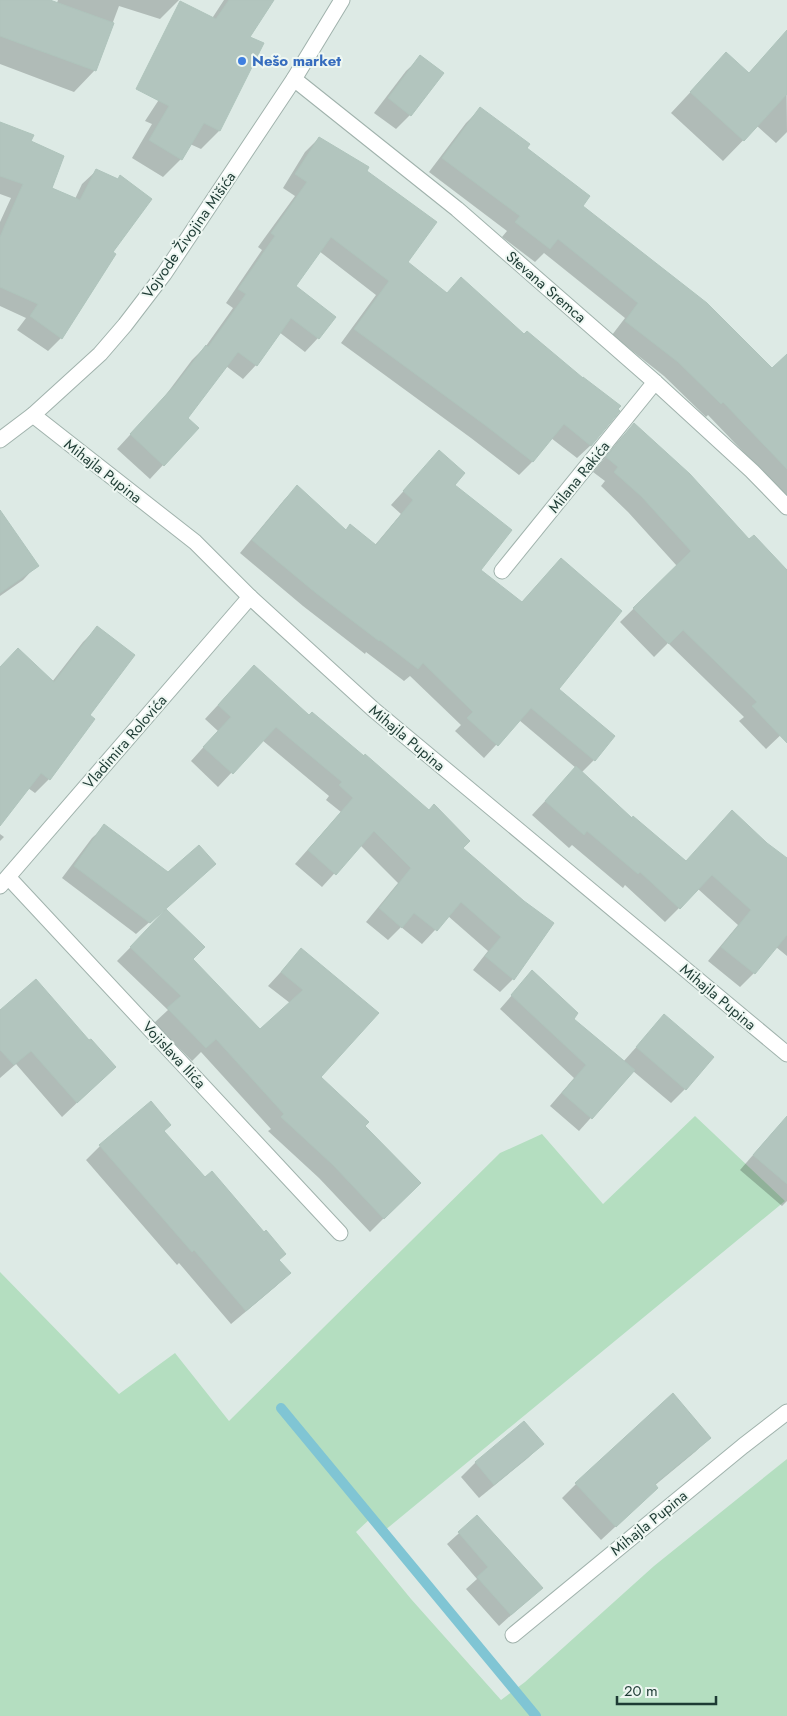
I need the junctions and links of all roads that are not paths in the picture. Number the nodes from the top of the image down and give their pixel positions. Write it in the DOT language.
graph roads {
  1 [pos="342,0"];
  2 [pos="294,79"];
  3 [pos="655,382"];
  4 [pos="33,415"];
  5 [pos="0,440"];
  6 [pos="787,507"];
  7 [pos="502,571"];
  8 [pos="250,597"];
  9 [pos="4,882"];
  10 [pos="787,1054"];
  11 [pos="340,1233"];
  12 [pos="787,1412"];
  13 [pos="513,1635"];
  1 -- 2 [label="street, Vojvode Živojina Mišića"];
  2 -- 3 [label="street, Stevana Sremca"];
  2 -- 4 [label="street, Vojvode Živojina Mišića"];
  3 -- 6 [label="street, Stevana Sremca"];
  3 -- 7 [label="street, Milana Rakića"];
  4 -- 5 [label="street, Vojvode Živojina Mišića"];
  4 -- 8 [label="street, Mihajla Pupina"];
  8 -- 9 [label="street, Vladimira Rolovića"];
  8 -- 10 [label="street, Mihajla Pupina"];
  9 -- 11 [label="street, Vojislava Ilića"];
  12 -- 13 [label="street, Mihajla Pupina"];
}
